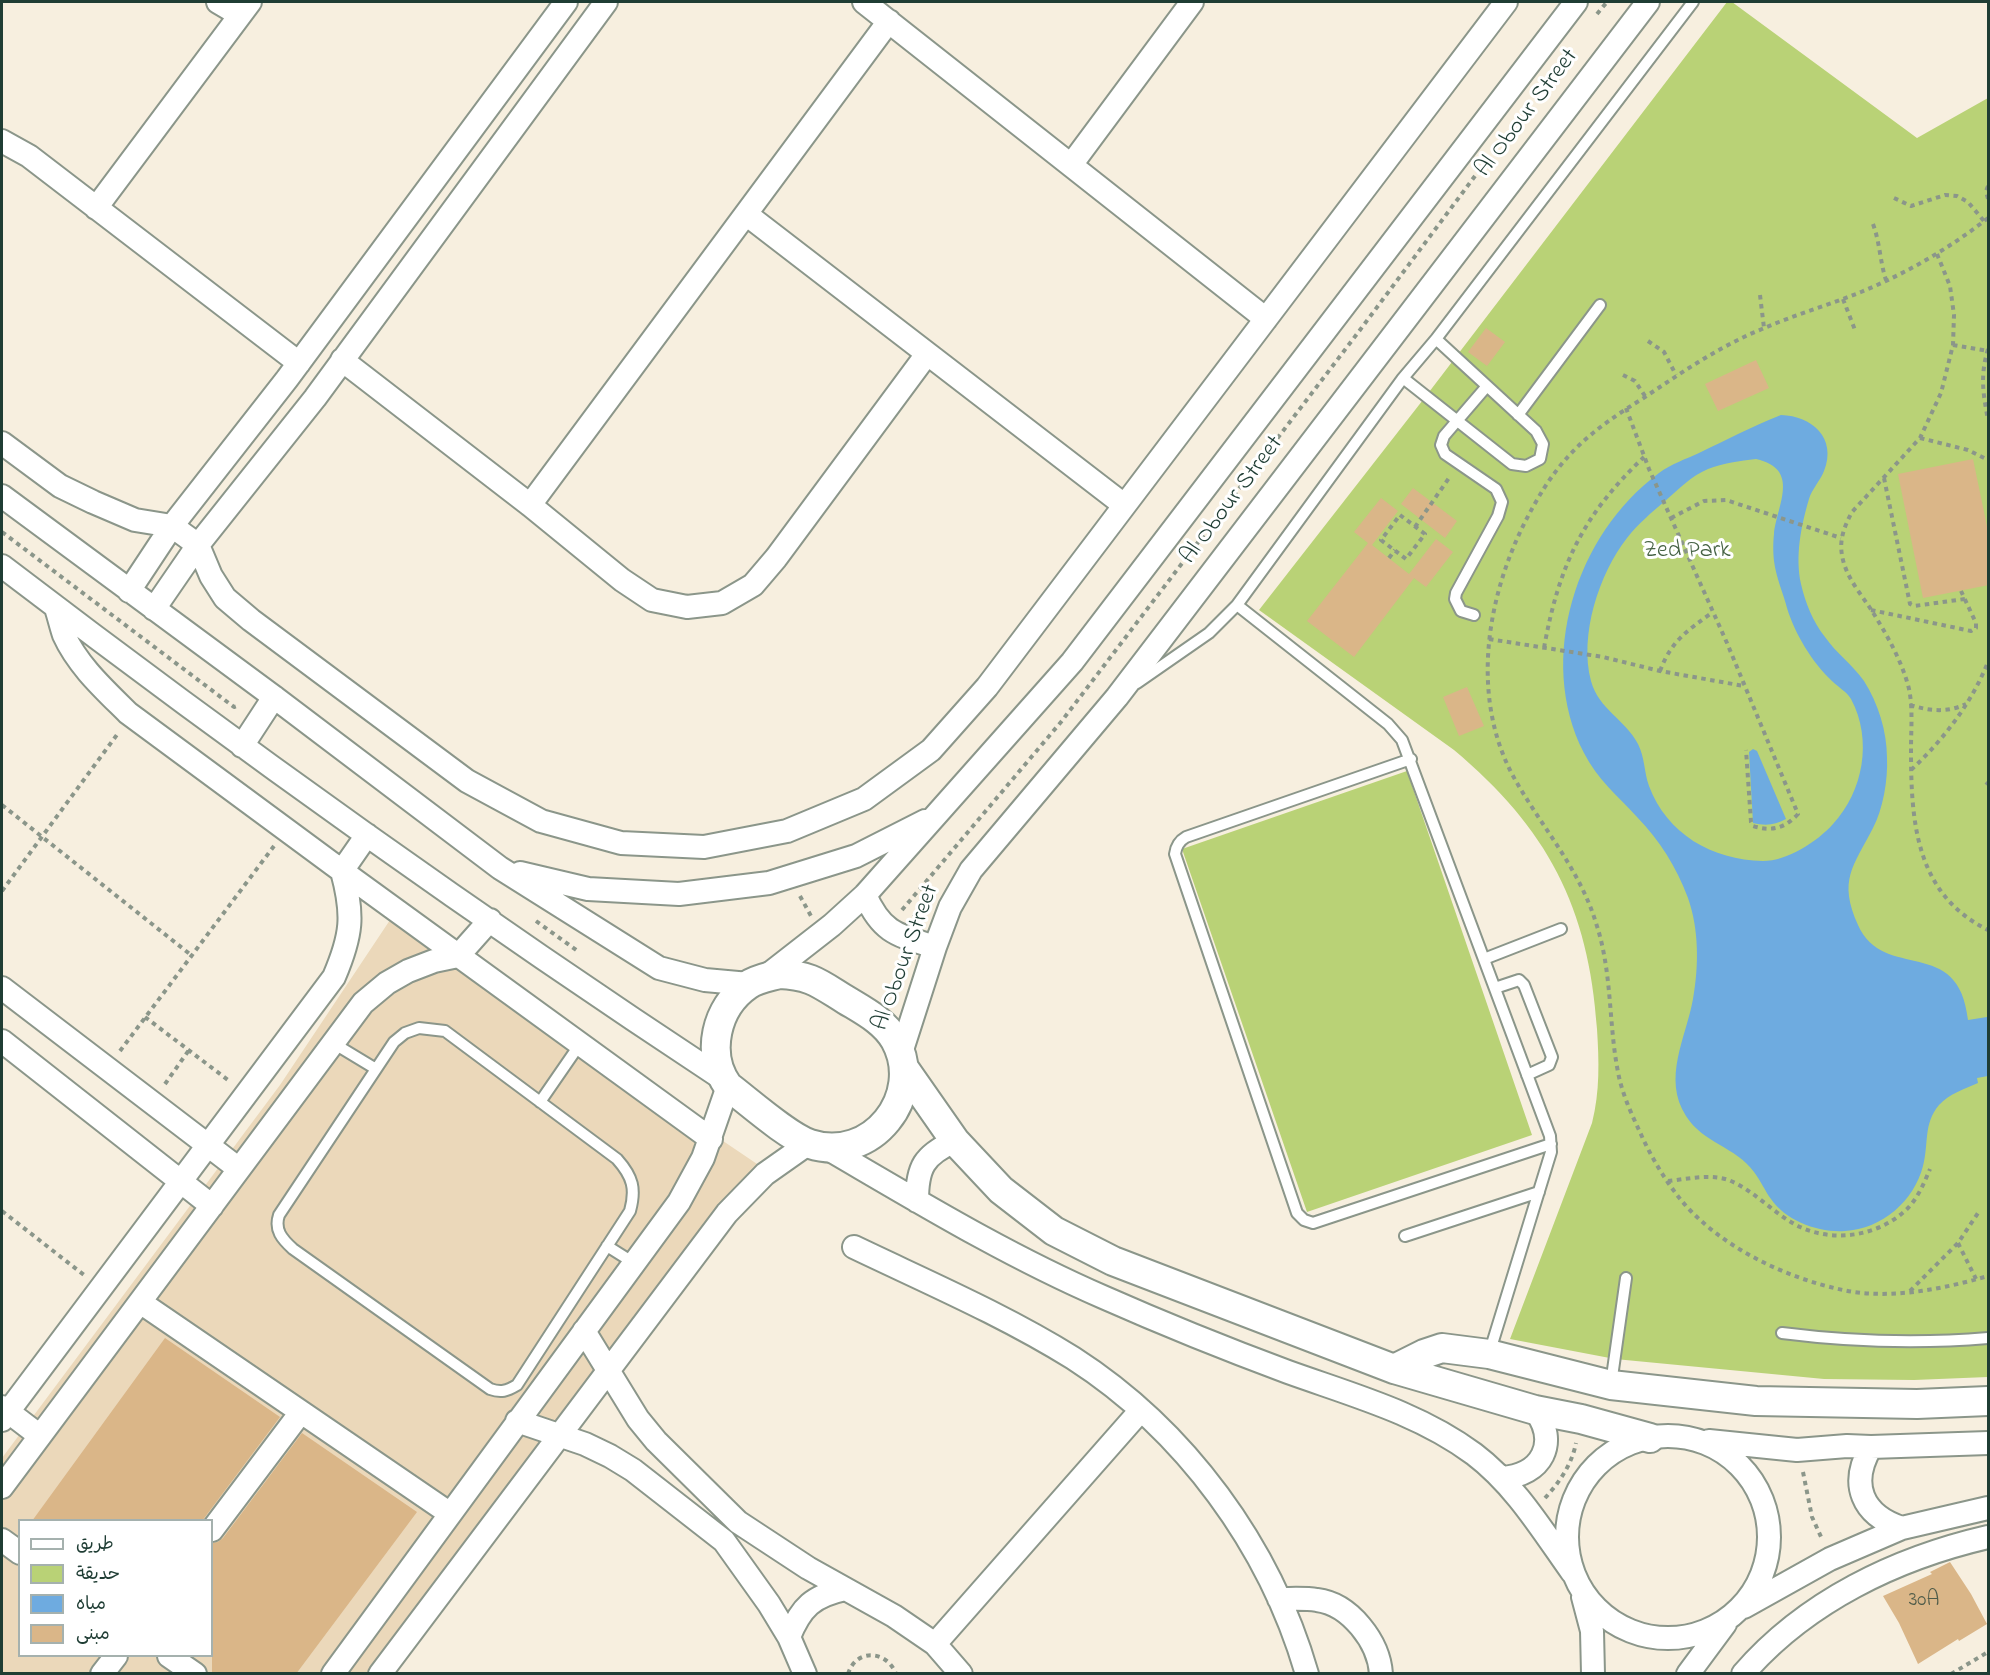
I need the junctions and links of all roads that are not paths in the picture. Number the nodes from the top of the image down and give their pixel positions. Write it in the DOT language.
graph roads {
  1 [pos="218,2"];
  2 [pos="566,2"];
  3 [pos="606,2"];
  4 [pos="864,2"];
  5 [pos="1192,2"];
  6 [pos="1506,2"];
  7 [pos="1576,2"];
  8 [pos="1648,2"];
  9 [pos="1693,2"];
  10 [pos="245,8"];
  11 [pos="889,21"];
  12 [pos="2,141"];
  13 [pos="1071,165"];
  14 [pos="96,208"];
  15 [pos="746,214"];
  16 [pos="1600,305"];
  17 [pos="1266,319"];
  18 [pos="322,331"];
  19 [pos="1436,339"];
  20 [pos="927,354"];
  21 [pos="346,355"];
  22 [pos="293,371"];
  23 [pos="1403,378"];
  24 [pos="1487,386"];
  25 [pos="315,398"];
  26 [pos="1518,415"];
  27 [pos="1458,420"];
  28 [pos="2,443"];
  29 [pos="2,496"];
  30 [pos="530,505"];
  31 [pos="1124,505"];
  32 [pos="172,526"];
  33 [pos="198,545"];
  34 [pos="2,566"];
  35 [pos="129,591"];
  36 [pos="1237,605"];
  37 [pos="56,608"];
  38 [pos="154,609"];
  39 [pos="1474,615"];
  40 [pos="274,697"];
  41 [pos="1117,697"];
  42 [pos="242,746"];
  43 [pos="1411,759"];
  44 [pos="937,815"];
  45 [pos="367,835"];
  46 [pos="500,868"];
  47 [pos="342,871"];
  48 [pos="865,896"];
  49 [pos="490,920"];
  50 [pos="1561,929"];
  51 [pos="934,947"];
  52 [pos="458,956"];
  53 [pos="1484,959"];
  54 [pos="756,981"];
  55 [pos="2,988"];
  56 [pos="1495,988"];
  57 [pos="2,1041"];
  58 [pos="333,1043"];
  59 [pos="580,1044"];
  60 [pos="903,1060"];
  61 [pos="376,1069"];
  62 [pos="1527,1075"];
  63 [pos="725,1082"];
  64 [pos="540,1102"];
  65 [pos="711,1138"];
  66 [pos="955,1141"];
  67 [pos="1551,1143"];
  68 [pos="817,1145"];
  69 [pos="207,1146"];
  70 [pos="239,1169"];
  71 [pos="180,1182"];
  72 [pos="1539,1192"];
  73 [pos="917,1201"];
  74 [pos="212,1206"];
  75 [pos="1405,1236"];
  76 [pos="607,1246"];
  77 [pos="854,1247"];
  78 [pos="634,1263"];
  79 [pos="1626,1278"];
  80 [pos="140,1302"];
  81 [pos="584,1331"];
  82 [pos="1782,1333"];
  83 [pos="1989,1338"];
  84 [pos="1489,1354"];
  85 [pos="1394,1369"];
  86 [pos="609,1370"];
  87 [pos="1611,1385"];
  88 [pos="1989,1401"];
  89 [pos="1141,1410"];
  90 [pos="1535,1410"];
  91 [pos="301,1412"];
  92 [pos="4,1413"];
  93 [pos="517,1421"];
  94 [pos="40,1436"];
  95 [pos="559,1436"];
  96 [pos="1650,1438"];
  97 [pos="1696,1440"];
  98 [pos="1989,1443"];
  99 [pos="1871,1448"];
  100 [pos="1502,1478"];
  101 [pos="2,1487"];
  102 [pos="1989,1508"];
  103 [pos="449,1513"];
  104 [pos="738,1522"];
  105 [pos="1902,1528"];
  106 [pos="213,1529"];
  107 [pos="1989,1537"];
  108 [pos="2,1540"];
  109 [pos="724,1541"];
  110 [pos="18,1552"];
  111 [pos="1572,1572"];
  112 [pos="845,1589"];
  113 [pos="1582,1592"];
  114 [pos="1280,1599"];
  115 [pos="1734,1614"];
  116 [pos="789,1637"];
  117 [pos="935,1644"];
  118 [pos="115,1657"];
  119 [pos="170,1657"];
  120 [pos="102,1674"];
  121 [pos="195,1674"];
  122 [pos="333,1674"];
  123 [pos="380,1674"];
  124 [pos="805,1674"];
  125 [pos="961,1674"];
  126 [pos="1307,1674"];
  127 [pos="1381,1674"];
  128 [pos="1593,1674"];
  129 [pos="1688,1674"];
  130 [pos="1743,1674"];
  1 -- 10 [label="street"];
  2 -- 18 [label="street"];
  3 -- 21 [label="street"];
  4 -- 11 [label="street"];
  5 -- 13 [label="street"];
  6 -- 17 [label="street"];
  7 -- 44 [label="street, Al Obour Street"];
  8 -- 41 [label="street, Al Obour Street"];
  9 -- 19 [label="lane"];
  10 -- 14 [label="street"];
  11 -- 13 [label="street"];
  11 -- 15 [label="street"];
  12 -- 14 [label="street"];
  13 -- 17 [label="street"];
  14 -- 22 [label="street"];
  15 -- 20 [label="street"];
  15 -- 30 [label="street"];
  16 -- 26 [label="lane"];
  17 -- 31 [label="street"];
  18 -- 21 [label="street"];
  18 -- 22 [label="street"];
  19 -- 23 [label="lane"];
  19 -- 24 [label="lane"];
  20 -- 30 [label="street"];
  20 -- 31 [label="street"];
  21 -- 25 [label="street"];
  21 -- 30 [label="street"];
  22 -- 25 [label="street"];
  22 -- 32 [label="street"];
  23 -- 27 [label="lane"];
  23 -- 36 [label="lane"];
  24 -- 26 [label="lane"];
  24 -- 27 [label="lane"];
  25 -- 33 [label="street"];
  26 -- 27 [label="lane"];
  27 -- 39 [label="lane"];
  28 -- 32 [label="street"];
  29 -- 35 [label="street"];
  31 -- 33 [label="street"];
  32 -- 33 [label="street"];
  32 -- 35 [label="street"];
  33 -- 38 [label="street"];
  34 -- 37 [label="street"];
  35 -- 38 [label="street"];
  36 -- 41 [label="lane"];
  36 -- 43 [label="lane"];
  37 -- 42 [label="street"];
  37 -- 47 [label="street"];
  38 -- 40 [label="street"];
  40 -- 42 [label="street"];
  40 -- 46 [label="street"];
  41 -- 51 [label="street, Al Obour Street"];
  42 -- 45 [label="street"];
  43 -- 53 [label="lane"];
  43 -- 67 [label="lane"];
  44 -- 46 [label="street"];
  44 -- 48 [label="street, Al Obour Street"];
  45 -- 47 [label="street"];
  45 -- 49 [label="street"];
  46 -- 54 [label="street"];
  47 -- 52 [label="street"];
  47 -- 69 [label="street"];
  48 -- 51 [label="street"];
  48 -- 54 [label="street, Al Obour Street"];
  49 -- 52 [label="street"];
  49 -- 63 [label="street"];
  50 -- 53 [label="lane"];
  51 -- 60 [label="street, Al Obour Street"];
  52 -- 58 [label="street"];
  52 -- 59 [label="street"];
  53 -- 56 [label="lane"];
  54 -- 60 [label="street"];
  54 -- 63 [label="street"];
  55 -- 69 [label="street"];
  56 -- 62 [label="lane"];
  56 -- 62 [label="lane"];
  57 -- 71 [label="street"];
  58 -- 61 [label="lane"];
  58 -- 70 [label="street"];
  59 -- 64 [label="lane"];
  59 -- 65 [label="street"];
  60 -- 66 [label="street"];
  60 -- 68 [label="street"];
  61 -- 64 [label="lane"];
  61 -- 76 [label="lane"];
  62 -- 67 [label="lane"];
  63 -- 65 [label="street"];
  63 -- 68 [label="street"];
  64 -- 76 [label="lane"];
  65 -- 78 [label="street"];
  66 -- 73 [label="street"];
  66 -- 85 [label="street"];
  67 -- 72 [label="lane"];
  68 -- 73 [label="street"];
  68 -- 86 [label="street"];
  69 -- 70 [label="street"];
  69 -- 71 [label="street"];
  70 -- 74 [label="street"];
  71 -- 74 [label="street"];
  71 -- 92 [label="street"];
  72 -- 75 [label="lane"];
  72 -- 84 [label="lane"];
  73 -- 100 [label="street"];
  74 -- 80 [label="street"];
  76 -- 78 [label="lane"];
  77 -- 89 [label="street"];
  78 -- 81 [label="street"];
  79 -- 87 [label="lane"];
  80 -- 91 [label="street"];
  80 -- 94 [label="street"];
  81 -- 86 [label="street"];
  81 -- 93 [label="street"];
  82 -- 83 [label="lane"];
  84 -- 85 [label="street"];
  84 -- 87 [label="street"];
  85 -- 90 [label="street"];
  86 -- 95 [label="street"];
  86 -- 104 [label="street"];
  87 -- 88 [label="street"];
  89 -- 114 [label="street"];
  89 -- 117 [label="street"];
  90 -- 96 [label="street"];
  90 -- 100 [label="street"];
  91 -- 103 [label="street"];
  91 -- 106 [label="street"];
  92 -- 94 [label="street"];
  93 -- 95 [label="street"];
  93 -- 103 [label="street"];
  94 -- 101 [label="street"];
  95 -- 109 [label="street"];
  95 -- 123 [label="street"];
  96 -- 97 [label="street"];
  96 -- 111 [label="street"];
  97 -- 99 [label="street"];
  97 -- 115 [label="street"];
  98 -- 99 [label="street"];
  99 -- 105 [label="street"];
  100 -- 111 [label="street"];
  102 -- 105 [label="street"];
  103 -- 122 [label="street"];
  104 -- 109 [label="street"];
  104 -- 112 [label="street"];
  105 -- 115 [label="street"];
  107 -- 130 [label="street"];
  108 -- 110 [label="street"];
  109 -- 116 [label="street"];
  111 -- 113 [label="street"];
  112 -- 116 [label="street"];
  112 -- 117 [label="street"];
  113 -- 115 [label="street"];
  113 -- 128 [label="street"];
  114 -- 126 [label="street"];
  114 -- 127 [label="street"];
  115 -- 129 [label="street"];
  116 -- 124 [label="street"];
  117 -- 125 [label="street"];
  118 -- 120 [label="street"];
  119 -- 121 [label="street"];
}
